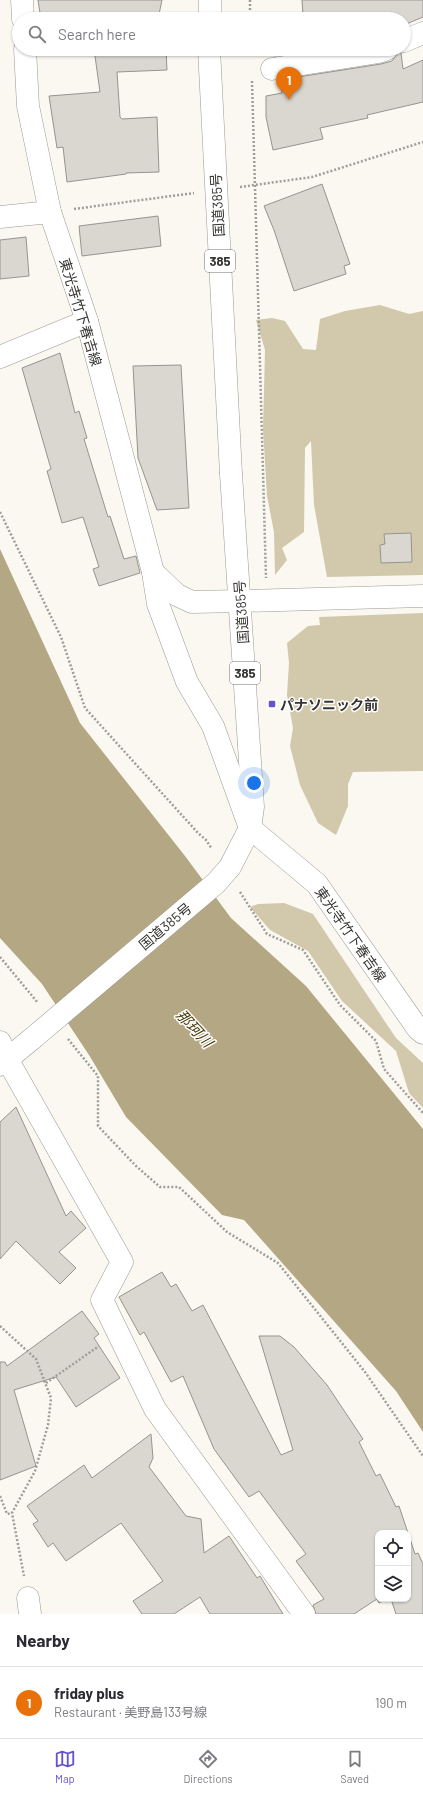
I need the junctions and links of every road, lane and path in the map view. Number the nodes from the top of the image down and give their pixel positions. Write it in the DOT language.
graph roads {
  1 [pos="22,0"];
  2 [pos="210,0"];
  3 [pos="250,0"];
  4 [pos="23,12"];
  5 [pos="210,12"];
  6 [pos="250,12"];
  7 [pos="423,33"];
  8 [pos="411,39"];
  9 [pos="25,56"];
  10 [pos="209,56"];
  11 [pos="256,56"];
  12 [pos="345,56"];
  13 [pos="262,66"];
  14 [pos="252,79"];
  15 [pos="50,212"];
  16 [pos="0,217"];
  17 [pos="87,321"];
  18 [pos="0,357"];
  19 [pos="0,512"];
  20 [pos="153,572"];
  21 [pos="423,596"];
  22 [pos="267,600"];
  23 [pos="241,601"];
  24 [pos="250,828"];
  25 [pos="227,869"];
  26 [pos="0,957"];
  27 [pos="39,1004"];
  28 [pos="423,1033"];
  29 [pos="64,1034"];
  30 [pos="2,1055"];
  31 [pos="423,1113"];
  32 [pos="0,1326"];
  33 [pos="118,1333"];
  34 [pos="46,1383"];
  35 [pos="423,1456"];
  36 [pos="0,1496"];
  37 [pos="12,1513"];
  38 [pos="29,1606"];
  39 [pos="304,1614"];
  1 -- 4 [label="main road"];
  2 -- 5 [label="main road"];
  3 -- 6 [label="path"];
  7 -- 8 [label="main road"];
  9 -- 15 [label="main road, 東光寺竹下春吉線"];
  10 -- 23 [label="main road, 国道385号 / 385, bridge"];
  11 -- 13 [label="path"];
  12 -- 13 [label="main road"];
  14 -- 22 [label="path"];
  15 -- 16 [label="main road"];
  15 -- 17 [label="main road, 東光寺竹下春吉線"];
  17 -- 18 [label="main road"];
  17 -- 20 [label="main road, 東光寺竹下春吉線"];
  19 -- 25 [label="path"];
  20 -- 23 [label="main road"];
  20 -- 24 [label="main road, 東光寺竹下春吉線"];
  21 -- 22 [label="main road"];
  22 -- 23 [label="main road"];
  23 -- 24 [label="main road, 国道385号 / 385"];
  24 -- 25 [label="main road, 国道385号 / 385"];
  24 -- 28 [label="main road, 東光寺竹下春吉線"];
  25 -- 30 [label="main road, 国道385号 / 385, bridge"];
  25 -- 31 [label="path"];
  26 -- 27 [label="path"];
  29 -- 35 [label="path"];
  30 -- 33 [label="main road"];
  32 -- 34 [label="path"];
  33 -- 34 [label="path"];
  33 -- 39 [label="main road"];
  34 -- 37 [label="path"];
  36 -- 37 [label="path"];
  37 -- 38 [label="path"];
}
